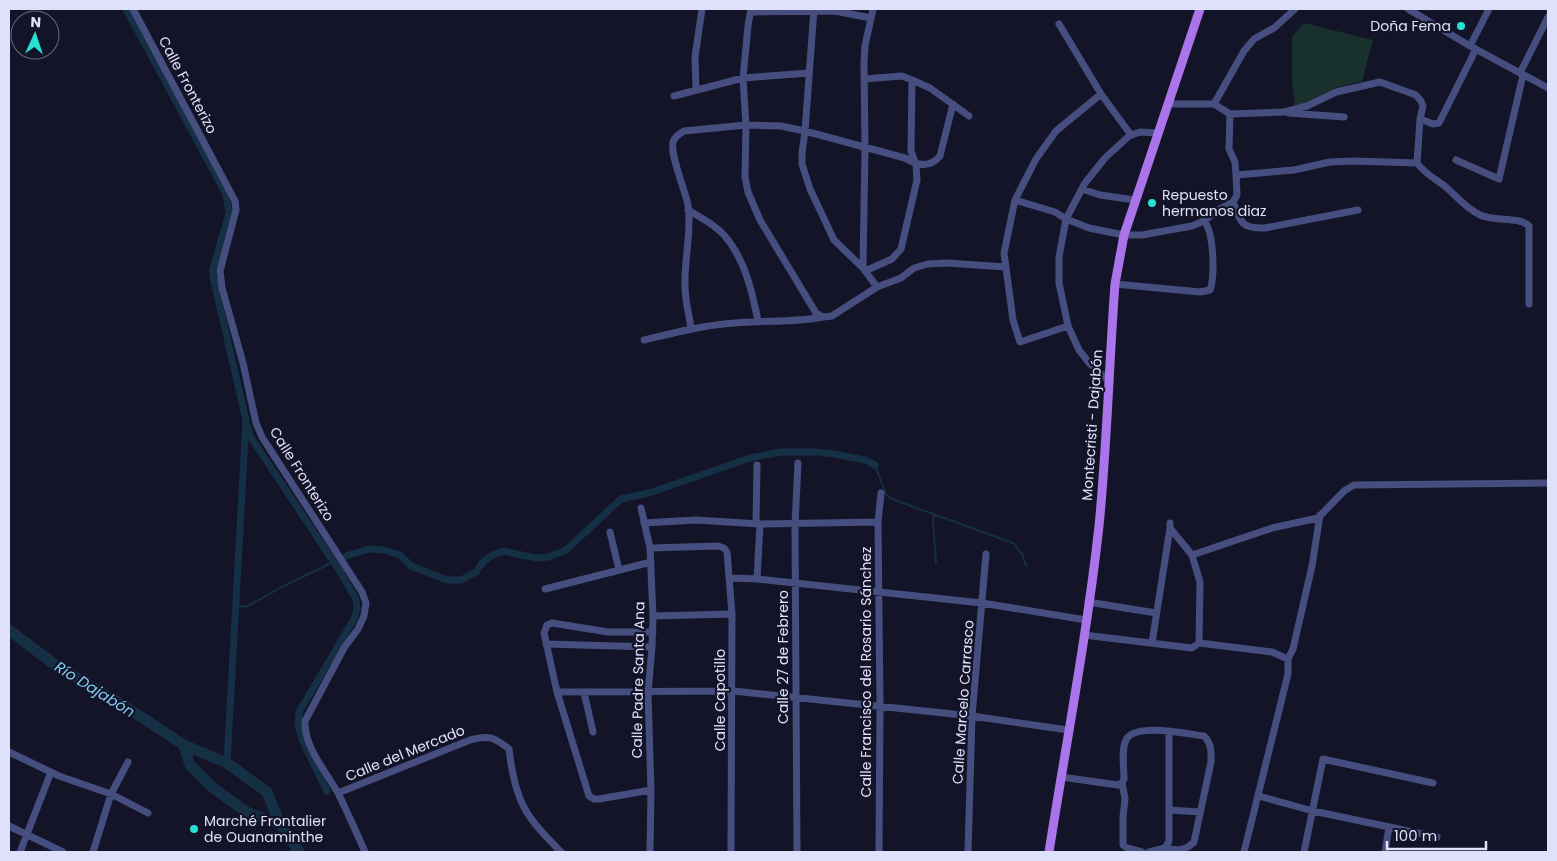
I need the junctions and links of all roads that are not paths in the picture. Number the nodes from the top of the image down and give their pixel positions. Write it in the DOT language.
graph roads {
  1 [pos="133,9"];
  2 [pos="702,9"];
  3 [pos="873,9"];
  4 [pos="1200,9"];
  5 [pos="1295,9"];
  6 [pos="1408,9"];
  7 [pos="1490,9"];
  8 [pos="751,10"];
  9 [pos="814,10"];
  10 [pos="1548,17"];
  11 [pos="871,18"];
  12 [pos="1059,24"];
  13 [pos="1473,47"];
  14 [pos="809,73"];
  15 [pos="1521,74"];
  16 [pos="743,78"];
  17 [pos="864,79"];
  18 [pos="912,80"];
  19 [pos="1548,88"];
  20 [pos="696,90"];
  21 [pos="1101,94"];
  22 [pos="674,96"];
  23 [pos="953,104"];
  24 [pos="1168,104"];
  25 [pos="1214,104"];
  26 [pos="1284,112"];
  27 [pos="1230,114"];
  28 [pos="969,116"];
  29 [pos="1344,118"];
  30 [pos="1420,118"];
  31 [pos="746,125"];
  32 [pos="805,131"];
  33 [pos="1158,133"];
  34 [pos="1132,135"];
  35 [pos="865,148"];
  36 [pos="1456,160"];
  37 [pos="1417,163"];
  38 [pos="916,164"];
  39 [pos="1236,175"];
  40 [pos="1082,188"];
  41 [pos="1015,200"];
  42 [pos="1135,200"];
  43 [pos="1233,202"];
  44 [pos="688,210"];
  45 [pos="1358,210"];
  46 [pos="1066,219"];
  47 [pos="1204,221"];
  48 [pos="1124,235"];
  49 [pos="1006,267"];
  50 [pos="864,270"];
  51 [pos="1115,284"];
  52 [pos="877,287"];
  53 [pos="1529,304"];
  54 [pos="823,316"];
  55 [pos="758,321"];
  56 [pos="1068,326"];
  57 [pos="692,328"];
  58 [pos="644,340"];
  59 [pos="1108,380"];
  60 [pos="798,462"];
  61 [pos="757,465"];
  62 [pos="1548,483"];
  63 [pos="881,493"];
  64 [pos="642,508"];
  65 [pos="1320,515"];
  66 [pos="878,522"];
  67 [pos="644,523"];
  68 [pos="758,524"];
  69 [pos="795,525"];
  70 [pos="610,532"];
  71 [pos="650,548"];
  72 [pos="986,554"];
  73 [pos="1192,555"];
  74 [pos="651,562"];
  75 [pos="619,570"];
  76 [pos="730,578"];
  77 [pos="756,578"];
  78 [pos="796,583"];
  79 [pos="544,589"];
  80 [pos="880,591"];
  81 [pos="1088,602"];
  82 [pos="982,603"];
  83 [pos="1156,613"];
  84 [pos="732,614"];
  85 [pos="653,616"];
  86 [pos="1086,620"];
  87 [pos="653,632"];
  88 [pos="1084,635"];
  89 [pos="1152,643"];
  90 [pos="1199,643"];
  91 [pos="546,644"];
  92 [pos="652,647"];
  93 [pos="1288,659"];
  94 [pos="733,691"];
  95 [pos="556,692"];
  96 [pos="584,692"];
  97 [pos="648,693"];
  98 [pos="795,697"];
  99 [pos="880,706"];
  100 [pos="972,716"];
  101 [pos="1068,730"];
  102 [pos="1169,731"];
  103 [pos="593,732"];
  104 [pos="9,752"];
  105 [pos="128,762"];
  106 [pos="51,772"];
  107 [pos="1061,777"];
  108 [pos="1122,783"];
  109 [pos="1433,783"];
  110 [pos="651,790"];
  111 [pos="338,793"];
  112 [pos="111,794"];
  113 [pos="1259,796"];
  114 [pos="1169,810"];
  115 [pos="1313,811"];
  116 [pos="1200,812"];
  117 [pos="148,813"];
  118 [pos="9,826"];
  119 [pos="1389,827"];
  120 [pos="27,835"];
  121 [pos="1437,838"];
  122 [pos="1164,848"];
  123 [pos="20,852"];
  124 [pos="63,852"];
  125 [pos="93,852"];
  126 [pos="366,852"];
  127 [pos="561,852"];
  128 [pos="650,852"];
  129 [pos="731,852"];
  130 [pos="797,852"];
  131 [pos="879,852"];
  132 [pos="968,852"];
  133 [pos="1049,852"];
  134 [pos="1142,852"];
  135 [pos="1149,852"];
  136 [pos="1244,852"];
  137 [pos="1304,852"];
  138 [pos="1385,852"];
  1 -- 111 [label="street, Calle Fronterizo"];
  2 -- 20 [label="street"];
  3 -- 11 [label="street"];
  4 -- 24 [label="main road, Montecristi - Dajabón"];
  5 -- 25 [label="street"];
  6 -- 13 [label="street"];
  7 -- 13 [label="street"];
  8 -- 9 [label="street"];
  8 -- 16 [label="street"];
  9 -- 11 [label="street"];
  9 -- 14 [label="street"];
  10 -- 15 [label="street"];
  11 -- 17 [label="street"];
  12 -- 21 [label="street"];
  13 -- 15 [label="street"];
  13 -- 30 [label="street"];
  14 -- 16 [label="street"];
  14 -- 32 [label="street"];
  15 -- 19 [label="street"];
  15 -- 36 [label="street"];
  16 -- 20 [label="street"];
  16 -- 31 [label="street"];
  17 -- 18 [label="street"];
  17 -- 35 [label="street"];
  18 -- 23 [label="street"];
  18 -- 38 [label="street"];
  20 -- 22 [label="street"];
  21 -- 34 [label="street"];
  21 -- 41 [label="street"];
  23 -- 28 [label="street"];
  23 -- 38 [label="street"];
  24 -- 25 [label="street"];
  24 -- 33 [label="main road, Montecristi - Dajabón"];
  25 -- 27 [label="street"];
  26 -- 27 [label="street"];
  26 -- 29 [label="street"];
  26 -- 30 [label="street"];
  27 -- 39 [label="street"];
  30 -- 37 [label="street"];
  31 -- 32 [label="street"];
  31 -- 44 [label="street"];
  31 -- 54 [label="street"];
  32 -- 35 [label="street"];
  32 -- 50 [label="street"];
  33 -- 34 [label="street"];
  33 -- 42 [label="main road, Montecristi - Dajabón"];
  34 -- 40 [label="street"];
  35 -- 38 [label="street"];
  35 -- 50 [label="street"];
  37 -- 39 [label="street"];
  37 -- 53 [label="street"];
  38 -- 50 [label="street"];
  39 -- 43 [label="street"];
  40 -- 42 [label="street"];
  40 -- 46 [label="street"];
  41 -- 46 [label="street"];
  41 -- 49 [label="street"];
  42 -- 48 [label="main road, Montecristi - Dajabón"];
  43 -- 45 [label="street"];
  43 -- 47 [label="street"];
  44 -- 55 [label="street"];
  44 -- 57 [label="street"];
  46 -- 48 [label="street"];
  46 -- 56 [label="street"];
  47 -- 48 [label="street"];
  47 -- 51 [label="street"];
  48 -- 51 [label="main road, Montecristi - Dajabón"];
  49 -- 52 [label="street"];
  49 -- 56 [label="street"];
  50 -- 52 [label="street"];
  51 -- 59 [label="main road, Montecristi - Dajabón"];
  52 -- 54 [label="street"];
  54 -- 55 [label="street"];
  55 -- 57 [label="street"];
  56 -- 59 [label="street"];
  57 -- 58 [label="street"];
  59 -- 81 [label="main road, Montecristi - Dajabón"];
  60 -- 69 [label="street, Calle 27 de Febrero"];
  61 -- 68 [label="street"];
  62 -- 65 [label="street"];
  63 -- 66 [label="street, Calle Francisco del Rosario Sánchez"];
  64 -- 67 [label="street, Calle Padre Santa Ana"];
  65 -- 73 [label="street"];
  65 -- 93 [label="street"];
  66 -- 69 [label="street"];
  66 -- 80 [label="street, Calle Francisco del Rosario Sánchez"];
  67 -- 68 [label="street"];
  67 -- 71 [label="street, Calle Padre Santa Ana"];
  68 -- 69 [label="street"];
  68 -- 77 [label="street"];
  69 -- 78 [label="street, Calle 27 de Febrero"];
  70 -- 75 [label="street"];
  71 -- 74 [label="street, Calle Padre Santa Ana"];
  71 -- 76 [label="street, Calle Capotillo"];
  72 -- 82 [label="street, Calle Marcelo Carrasco"];
  73 -- 83 [label="street"];
  73 -- 90 [label="street"];
  74 -- 75 [label="street"];
  74 -- 85 [label="street, Calle Padre Santa Ana"];
  75 -- 79 [label="street"];
  76 -- 77 [label="street"];
  76 -- 84 [label="street, Calle Capotillo"];
  77 -- 78 [label="street"];
  78 -- 80 [label="street"];
  78 -- 98 [label="street, Calle 27 de Febrero"];
  80 -- 82 [label="street"];
  80 -- 99 [label="street, Calle Francisco del Rosario Sánchez"];
  81 -- 83 [label="street"];
  81 -- 86 [label="main road, Montecristi - Dajabón"];
  82 -- 86 [label="street"];
  82 -- 100 [label="street, Calle Marcelo Carrasco"];
  83 -- 89 [label="street"];
  84 -- 85 [label="street"];
  84 -- 94 [label="street, Calle Capotillo"];
  85 -- 87 [label="street, Calle Padre Santa Ana"];
  86 -- 88 [label="main road, Montecristi - Dajabón"];
  87 -- 91 [label="street"];
  87 -- 92 [label="street, Calle Padre Santa Ana"];
  88 -- 89 [label="street"];
  88 -- 101 [label="main road, Montecristi - Dajabón"];
  89 -- 90 [label="street"];
  90 -- 93 [label="street"];
  91 -- 92 [label="street"];
  91 -- 95 [label="street"];
  92 -- 97 [label="street, Calle Padre Santa Ana"];
  93 -- 113 [label="street"];
  94 -- 97 [label="street"];
  94 -- 98 [label="street"];
  94 -- 129 [label="street, Calle Capotillo"];
  95 -- 96 [label="street"];
  95 -- 110 [label="street"];
  96 -- 97 [label="street"];
  96 -- 103 [label="street"];
  97 -- 110 [label="street, Calle Padre Santa Ana"];
  98 -- 99 [label="street"];
  98 -- 130 [label="street, Calle 27 de Febrero"];
  99 -- 100 [label="street"];
  99 -- 131 [label="street, Calle Francisco del Rosario Sánchez"];
  100 -- 101 [label="street"];
  100 -- 132 [label="street, Calle Marcelo Carrasco"];
  101 -- 107 [label="main road, Montecristi - Dajabón"];
  102 -- 108 [label="street"];
  102 -- 114 [label="street"];
  102 -- 116 [label="street"];
  104 -- 106 [label="street"];
  105 -- 112 [label="street"];
  106 -- 112 [label="street"];
  106 -- 120 [label="street"];
  107 -- 108 [label="street"];
  107 -- 133 [label="main road, Montecristi - Dajabón"];
  108 -- 134 [label="street"];
  109 -- 115 [label="street"];
  110 -- 128 [label="street, Calle Padre Santa Ana"];
  111 -- 126 [label="street, Calle Fronterizo"];
  111 -- 127 [label="street, Calle del Mercado"];
  112 -- 117 [label="street"];
  112 -- 125 [label="street"];
  113 -- 115 [label="street"];
  113 -- 136 [label="street"];
  114 -- 116 [label="street"];
  114 -- 122 [label="street"];
  115 -- 119 [label="street"];
  115 -- 137 [label="street"];
  116 -- 122 [label="street"];
  118 -- 120 [label="street"];
  119 -- 121 [label="street"];
  119 -- 138 [label="street"];
  120 -- 123 [label="street"];
  120 -- 124 [label="street"];
  122 -- 135 [label="street"];
}
